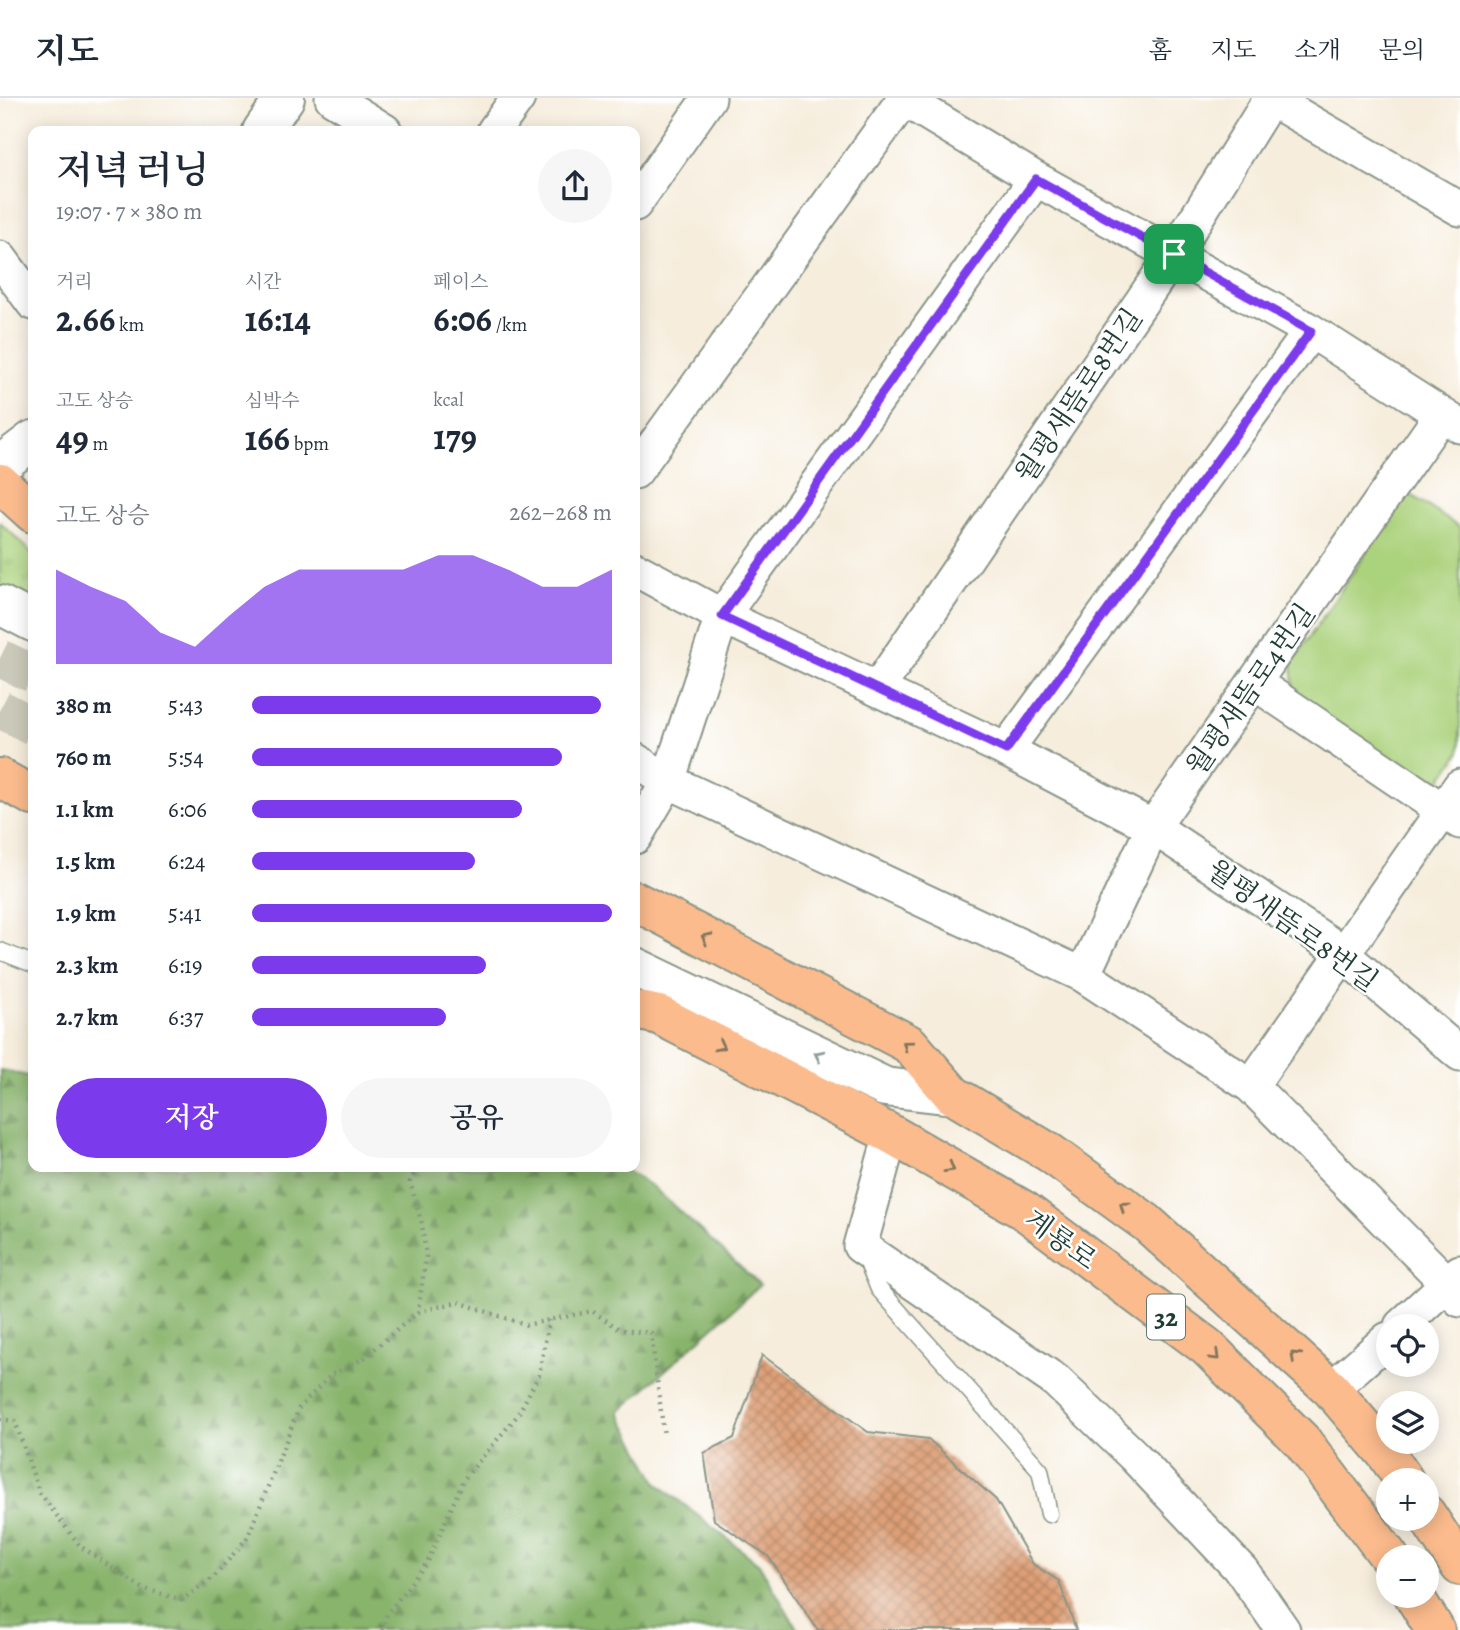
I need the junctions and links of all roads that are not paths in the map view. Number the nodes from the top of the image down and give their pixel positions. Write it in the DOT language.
graph roads {
  1 [pos="285,98"];
  2 [pos="332,98"];
  3 [pos="518,98"];
  4 [pos="709,98"];
  5 [pos="903,98"];
  6 [pos="1270,98"];
  7 [pos="265,126"];
  8 [pos="377,126"];
  9 [pos="498,126"];
  10 [pos="1036,179"];
  11 [pos="640,197"];
  12 [pos="1460,209"];
  13 [pos="1174,254"];
  14 [pos="0,258"];
  15 [pos="28,296"];
  16 [pos="1311,331"];
  17 [pos="1450,421"];
  18 [pos="28,444"];
  19 [pos="640,465"];
  20 [pos="0,466"];
  21 [pos="0,483"];
  22 [pos="28,508"];
  23 [pos="640,572"];
  24 [pos="0,605"];
  25 [pos="722,616"];
  26 [pos="28,619"];
  27 [pos="1255,683"];
  28 [pos="878,688"];
  29 [pos="1006,750"];
  30 [pos="640,763"];
  31 [pos="0,778"];
  32 [pos="668,781"];
  33 [pos="28,793"];
  34 [pos="1454,807"];
  35 [pos="1153,827"];
  36 [pos="640,829"];
  37 [pos="640,904"];
  38 [pos="0,951"];
  39 [pos="1343,954"];
  40 [pos="28,962"];
  41 [pos="640,969"];
  42 [pos="1083,975"];
  43 [pos="643,1010"];
  44 [pos="1460,1054"];
  45 [pos="1251,1086"];
  46 [pos="953,1095"];
  47 [pos="891,1134"];
  48 [pos="860,1245"];
  49 [pos="1456,1285"];
  50 [pos="1417,1314"];
  51 [pos="1376,1350"];
  52 [pos="1331,1389"];
  53 [pos="1396,1468"];
  54 [pos="1049,1514"];
  55 [pos="1437,1531"];
  56 [pos="1380,1545"];
  57 [pos="1460,1566"];
  58 [pos="1421,1608"];
  59 [pos="1283,1630"];
  60 [pos="1435,1630"];
  1 -- 7 [label="street"];
  2 -- 8 [label="street"];
  3 -- 9 [label="street"];
  4 -- 11 [label="street"];
  5 -- 10 [label="street"];
  5 -- 19 [label="street"];
  6 -- 12 [label="street"];
  6 -- 13 [label="street, 월평새뜸로8번길"];
  10 -- 13 [label="street"];
  10 -- 25 [label="street"];
  13 -- 16 [label="street"];
  13 -- 28 [label="street, 월평새뜸로8번길"];
  14 -- 15 [label="street"];
  16 -- 17 [label="street"];
  16 -- 29 [label="street"];
  17 -- 27 [label="street, 월평새뜸로4번길"];
  18 -- 20 [label="street"];
  21 -- 22 [label="main road"];
  23 -- 25 [label="street, 월평새뜸로8번길"];
  24 -- 26 [label="street"];
  25 -- 28 [label="street, 월평새뜸로8번길"];
  25 -- 32 [label="street"];
  27 -- 34 [label="street"];
  27 -- 35 [label="street, 월평새뜸로4번길"];
  28 -- 29 [label="street, 월평새뜸로8번길"];
  29 -- 35 [label="street, 월평새뜸로8번길"];
  30 -- 32 [label="street"];
  31 -- 33 [label="main road"];
  32 -- 36 [label="street"];
  32 -- 42 [label="street"];
  34 -- 39 [label="street"];
  35 -- 39 [label="street, 월평새뜸로8번길"];
  35 -- 42 [label="street, 월평새뜸로4번길"];
  46 -- 37 [label="main road, one-way"];
  38 -- 40 [label="lane"];
  39 -- 44 [label="street, 월평새뜸로8번길"];
  39 -- 45 [label="street"];
  46 -- 41 [label="street, one-way"];
  42 -- 45 [label="street"];
  43 -- 47 [label="main road, 계룡로 / 32, one-way"];
  45 -- 49 [label="street"];
  52 -- 46 [label="main road, 32, one-way"];
  47 -- 48 [label="street"];
  47 -- 56 [label="main road, 계룡로 / 32, one-way"];
  48 -- 54 [label="lane"];
  48 -- 59 [label="street"];
  49 -- 50 [label="street"];
  51 -- 52 [label="street"];
  52 -- 53 [label="main road, 32"];
  55 -- 57 [label="main road"];
  58 -- 60 [label="main road"];
}
